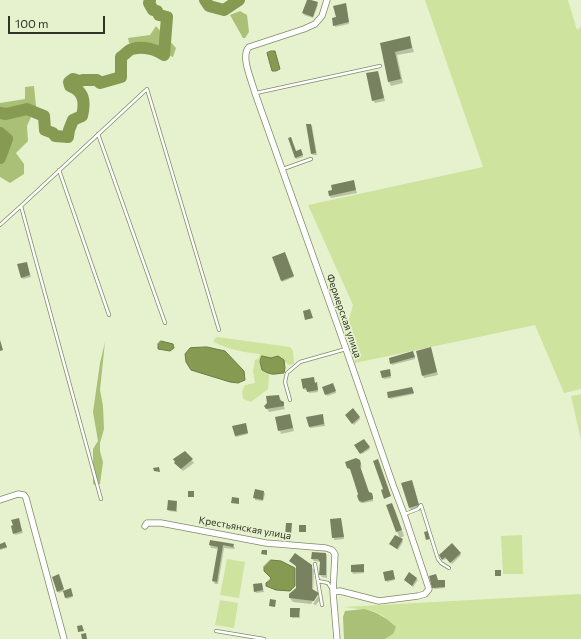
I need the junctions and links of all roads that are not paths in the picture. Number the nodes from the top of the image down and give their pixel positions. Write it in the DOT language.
graph roads {
  1 [pos="327,0"];
  2 [pos="380,66"];
  3 [pos="255,93"];
  4 [pos="98,134"];
  5 [pos="312,159"];
  6 [pos="283,169"];
  7 [pos="59,170"];
  8 [pos="21,206"];
  9 [pos="0,225"];
  10 [pos="109,315"];
  11 [pos="165,323"];
  12 [pos="219,330"];
  13 [pos="346,348"];
  14 [pos="290,400"];
  15 [pos="100,499"];
  16 [pos="0,500"];
  17 [pos="404,514"];
  18 [pos="145,526"];
  19 [pos="315,564"];
  20 [pos="450,568"];
  21 [pos="318,582"];
  22 [pos="333,592"];
  23 [pos="322,605"];
  24 [pos="216,631"];
  25 [pos="64,639"];
  26 [pos="264,639"];
  27 [pos="337,639"];
  1 -- 3 [label="street, Фермерская улица"];
  2 -- 3 [label="lane"];
  3 -- 6 [label="street, Фермерская улица"];
  4 -- 7 [label="lane"];
  4 -- 11 [label="lane"];
  4 -- 12 [label="lane"];
  5 -- 6 [label="lane"];
  6 -- 13 [label="street, Фермерская улица"];
  7 -- 8 [label="lane"];
  7 -- 10 [label="lane"];
  8 -- 9 [label="lane"];
  8 -- 15 [label="lane"];
  13 -- 14 [label="lane"];
  13 -- 17 [label="street, Фермерская улица"];
  16 -- 25 [label="street"];
  17 -- 20 [label="lane"];
  17 -- 22 [label="street, Фермерская улица"];
  18 -- 22 [label="street, Крестьянская улица"];
  19 -- 21 [label="lane"];
  21 -- 22 [label="lane"];
  21 -- 23 [label="lane"];
  22 -- 27 [label="street"];
  24 -- 26 [label="lane"];
}
